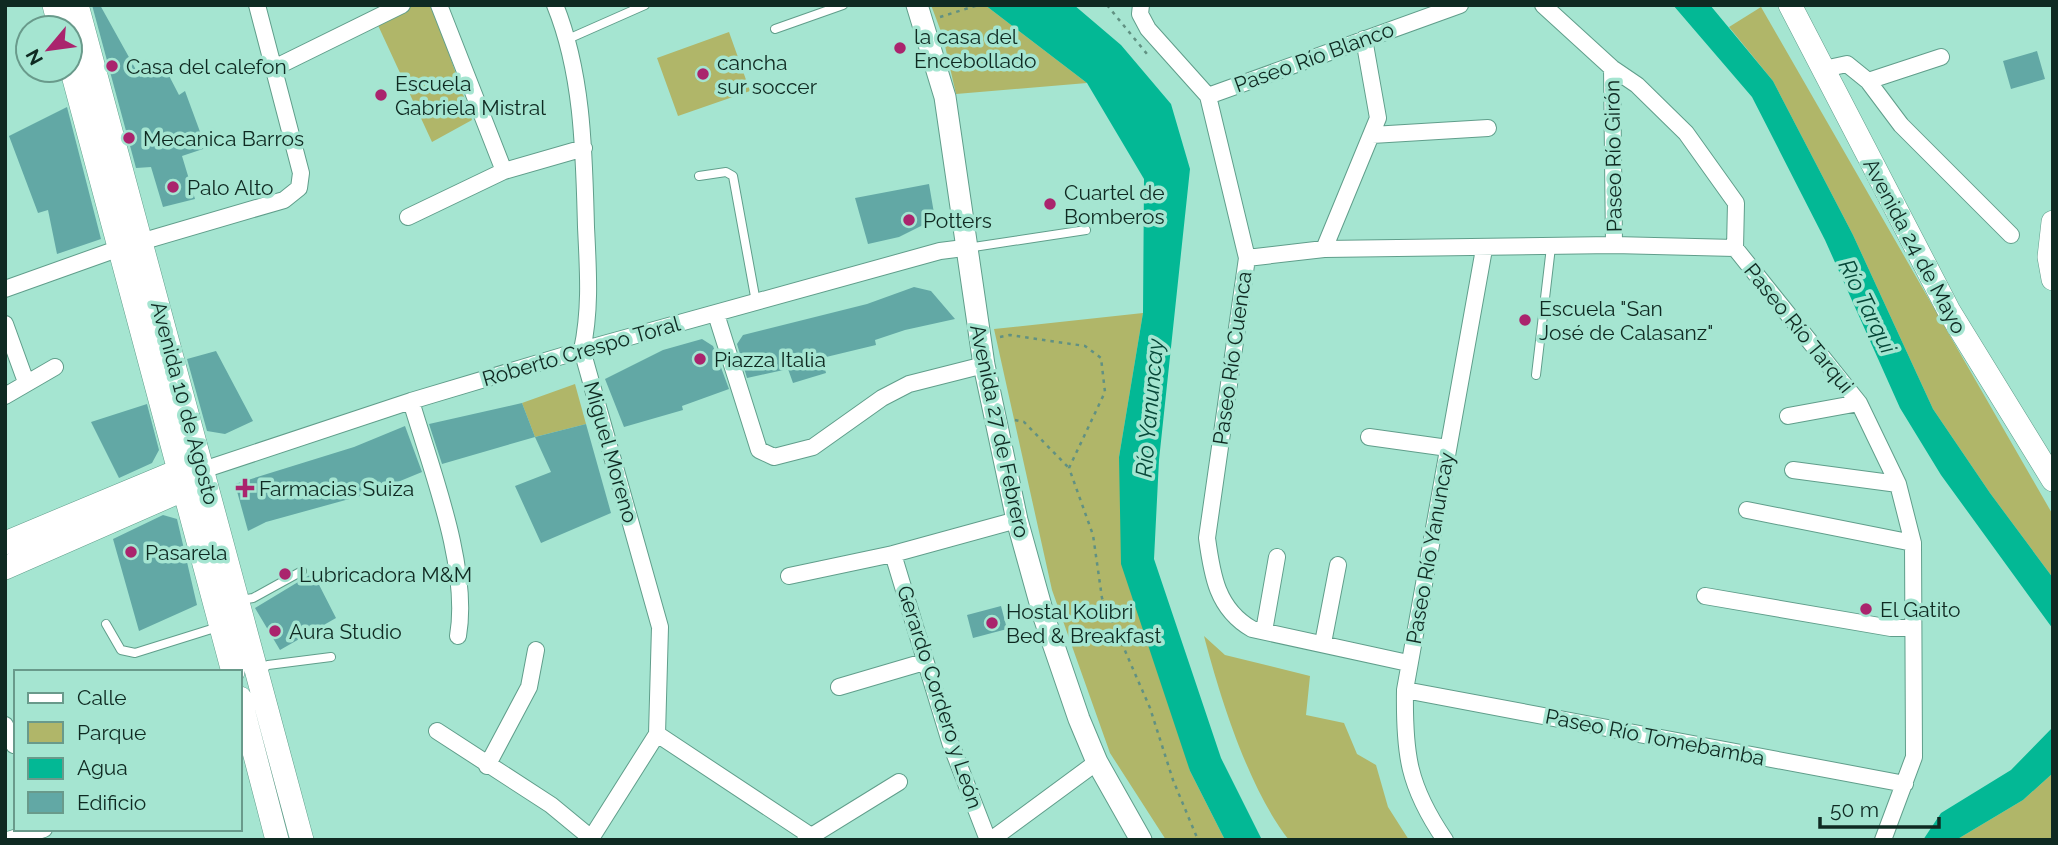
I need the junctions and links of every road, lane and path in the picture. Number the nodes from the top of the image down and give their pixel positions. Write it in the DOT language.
graph roads {
  1 [pos="77,5"];
  2 [pos="257,5"];
  3 [pos="401,5"];
  4 [pos="439,5"];
  5 [pos="555,5"];
  6 [pos="645,5"];
  7 [pos="844,5"];
  8 [pos="962,5"];
  9 [pos="978,5"];
  10 [pos="1460,5"];
  11 [pos="1543,5"];
  12 [pos="1790,5"];
  13 [pos="965,9"];
  14 [pos="1140,10"];
  15 [pos="920,14"];
  16 [pos="775,29"];
  17 [pos="568,39"];
  18 [pos="1364,39"];
  19 [pos="1941,57"];
  20 [pos="274,68"];
  21 [pos="1612,68"];
  22 [pos="1824,69"];
  23 [pos="1868,81"];
  24 [pos="77,84"];
  25 [pos="1208,96"];
  26 [pos="1488,128"];
  27 [pos="1372,135"];
  28 [pos="584,148"];
  29 [pos="504,172"];
  30 [pos="699,176"];
  31 [pos="408,217"];
  32 [pos="2053,222"];
  33 [pos="1086,230"];
  34 [pos="2011,235"];
  35 [pos="131,245"];
  36 [pos="1614,245"];
  37 [pos="1551,247"];
  38 [pos="964,248"];
  39 [pos="1735,248"];
  40 [pos="1324,249"];
  41 [pos="1484,249"];
  42 [pos="1247,258"];
  43 [pos="2053,279"];
  44 [pos="5,289"];
  45 [pos="756,302"];
  46 [pos="716,314"];
  47 [pos="5,324"];
  48 [pos="990,338"];
  49 [pos="582,349"];
  50 [pos="984,365"];
  51 [pos="55,367"];
  52 [pos="1536,374"];
  53 [pos="26,382"];
  54 [pos="5,396"];
  55 [pos="411,401"];
  56 [pos="1859,403"];
  57 [pos="1788,416"];
  58 [pos="1014,419"];
  59 [pos="1369,437"];
  60 [pos="1448,448"];
  61 [pos="1069,468"];
  62 [pos="1793,470"];
  63 [pos="190,477"];
  64 [pos="2053,480"];
  65 [pos="1898,484"];
  66 [pos="1747,510"];
  67 [pos="1017,520"];
  68 [pos="5,543"];
  69 [pos="1913,543"];
  70 [pos="893,554"];
  71 [pos="1277,558"];
  72 [pos="1338,565"];
  73 [pos="5,568"];
  74 [pos="302,571"];
  75 [pos="789,576"];
  76 [pos="1705,596"];
  77 [pos="238,601"];
  78 [pos="106,624"];
  79 [pos="221,626"];
  80 [pos="1913,628"];
  81 [pos="1264,631"];
  82 [pos="458,636"];
  83 [pos="1323,643"];
  84 [pos="536,650"];
  85 [pos="331,657"];
  86 [pos="924,662"];
  87 [pos="1408,663"];
  88 [pos="232,670"];
  89 [pos="257,671"];
  90 [pos="839,687"];
  91 [pos="1405,690"];
  92 [pos="242,706"];
  93 [pos="5,724"];
  94 [pos="437,731"];
  95 [pos="657,734"];
  96 [pos="14,745"];
  97 [pos="1097,762"];
  98 [pos="487,766"];
  99 [pos="899,782"];
  100 [pos="1905,784"];
  101 [pos="292,800"];
  102 [pos="268,806"];
  103 [pos="37,831"];
  104 [pos="810,838"];
  105 [pos="591,839"];
  106 [pos="8,840"];
  107 [pos="277,840"];
  108 [pos="302,840"];
  109 [pos="990,840"];
  110 [pos="1141,840"];
  111 [pos="1198,840"];
  112 [pos="1445,840"];
  113 [pos="1883,840"];
  1 -- 35 [label="main road, Avenida 10 de Agosto"];
  2 -- 20 [label="street"];
  3 -- 20 [label="street"];
  4 -- 29 [label="street"];
  5 -- 17 [label="street, Miguel Moreno"];
  6 -- 17 [label="lane"];
  7 -- 16 [label="lane"];
  8 -- 13 [label="path"];
  9 -- 13 [label="path"];
  10 -- 18 [label="street, Paseo Río Blanco"];
  11 -- 21 [label="street"];
  12 -- 22 [label="main road, Avenida 24 de Mayo"];
  13 -- 15 [label="path"];
  14 -- 25 [label="street, Paseo Río Cuenca"];
  15 -- 38 [label="street, Avenida 27 de Febrero"];
  17 -- 28 [label="street, Miguel Moreno"];
  18 -- 25 [label="street, Paseo Río Blanco"];
  18 -- 27 [label="street"];
  19 -- 23 [label="street"];
  20 -- 35 [label="street"];
  21 -- 36 [label="street, Paseo Río Girón"];
  21 -- 39 [label="street"];
  22 -- 23 [label="street"];
  22 -- 64 [label="main road, Avenida 24 de Mayo"];
  23 -- 34 [label="street"];
  24 -- 35 [label="main road, Avenida 10 de Agosto"];
  25 -- 42 [label="street, Paseo Río Cuenca"];
  26 -- 27 [label="street"];
  27 -- 40 [label="street"];
  28 -- 29 [label="street"];
  28 -- 49 [label="street, Miguel Moreno"];
  29 -- 31 [label="street"];
  30 -- 45 [label="lane"];
  32 -- 43 [label="main road"];
  33 -- 38 [label="lane"];
  35 -- 44 [label="street"];
  35 -- 63 [label="main road, Avenida 10 de Agosto"];
  36 -- 37 [label="street, Paseo Río Tarqui"];
  36 -- 39 [label="street, Paseo Río Tarqui"];
  37 -- 41 [label="street, Paseo Río Tarqui"];
  37 -- 52 [label="lane"];
  38 -- 45 [label="street, Roberto Crespo Toral"];
  38 -- 50 [label="street, Avenida 27 de Febrero"];
  39 -- 56 [label="street, Paseo Río Tarqui"];
  40 -- 41 [label="street, Paseo Río Tarqui"];
  40 -- 42 [label="street, Paseo Río Tarqui"];
  41 -- 60 [label="street, Paseo Río Yanuncay"];
  42 -- 81 [label="street, Paseo Río Cuenca"];
  45 -- 46 [label="street, Roberto Crespo Toral"];
  46 -- 49 [label="street, Roberto Crespo Toral"];
  46 -- 50 [label="street"];
  47 -- 53 [label="street"];
  48 -- 61 [label="path"];
  49 -- 55 [label="street, Roberto Crespo Toral"];
  49 -- 95 [label="street, Miguel Moreno"];
  50 -- 67 [label="street, Avenida 27 de Febrero"];
  51 -- 53 [label="street"];
  53 -- 54 [label="street"];
  55 -- 63 [label="street, Roberto Crespo Toral"];
  55 -- 82 [label="street"];
  56 -- 57 [label="street"];
  56 -- 65 [label="street, Paseo Río Tarqui"];
  58 -- 61 [label="path"];
  59 -- 60 [label="street"];
  60 -- 87 [label="street, Paseo Río Yanuncay"];
  61 -- 111 [label="path"];
  62 -- 65 [label="street"];
  63 -- 68 [label="main road, Roberto Crespo Toral"];
  63 -- 73 [label="main road, Roberto Crespo Toral"];
  63 -- 77 [label="main road, Avenida 10 de Agosto"];
  63 -- 79 [label="main road, Avenida 10 de Agosto"];
  65 -- 69 [label="street, Paseo Río Tarqui"];
  66 -- 69 [label="street"];
  67 -- 70 [label="street"];
  67 -- 97 [label="street, Avenida 27 de Febrero"];
  69 -- 80 [label="street, Paseo Río Tarqui"];
  70 -- 75 [label="street"];
  70 -- 86 [label="street, Gerardo Cordero y León"];
  71 -- 81 [label="street"];
  72 -- 83 [label="street"];
  74 -- 77 [label="lane"];
  76 -- 80 [label="street"];
  77 -- 89 [label="main road, Avenida 10 de Agosto"];
  78 -- 79 [label="lane"];
  79 -- 88 [label="main road, Avenida 10 de Agosto"];
  80 -- 100 [label="street, Paseo Río Tarqui"];
  81 -- 83 [label="street"];
  83 -- 87 [label="street"];
  84 -- 98 [label="street"];
  85 -- 89 [label="lane"];
  86 -- 90 [label="street"];
  86 -- 109 [label="street, Gerardo Cordero y León"];
  87 -- 91 [label="street, Paseo Río Yanuncay"];
  89 -- 101 [label="main road, Avenida 10 de Agosto"];
  91 -- 100 [label="street, Paseo Río Tomebamba"];
  91 -- 112 [label="street, Paseo Río Yanuncay"];
  92 -- 102 [label="main road"];
  93 -- 96 [label="street"];
  94 -- 98 [label="street"];
  95 -- 104 [label="street"];
  95 -- 105 [label="street"];
  97 -- 109 [label="street"];
  97 -- 110 [label="street, Avenida 27 de Febrero"];
  98 -- 105 [label="street"];
  99 -- 104 [label="street"];
  100 -- 113 [label="street, Paseo Río Tarqui"];
  101 -- 102 [label="main road"];
  101 -- 108 [label="main road, Avenida 10 de Agosto"];
  102 -- 107 [label="main road"];
  103 -- 106 [label="street"];
}
